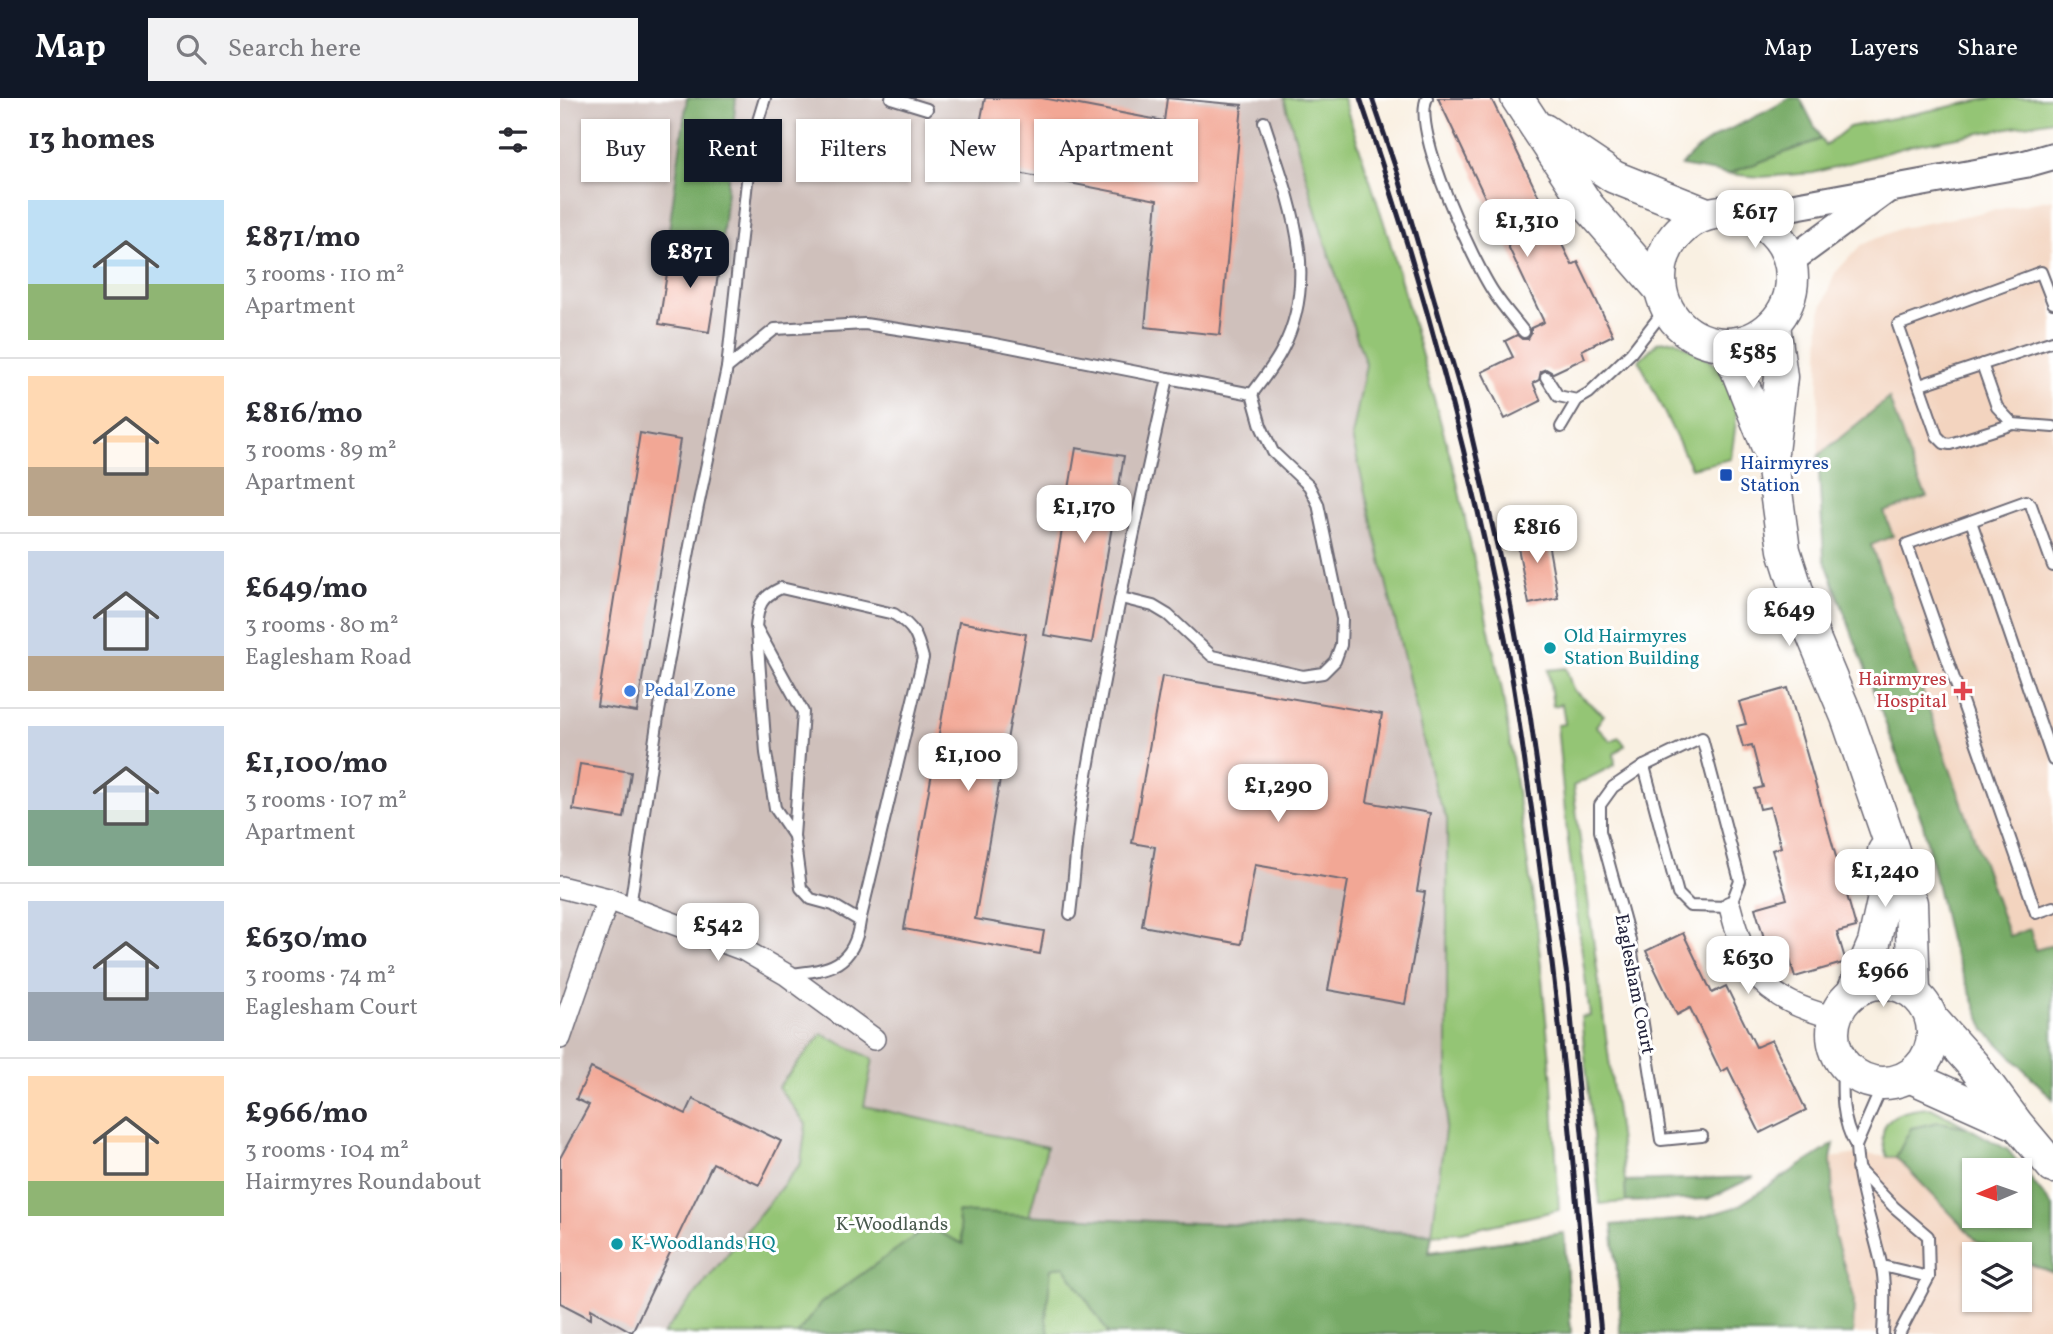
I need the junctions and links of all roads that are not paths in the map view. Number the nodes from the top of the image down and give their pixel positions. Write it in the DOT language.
graph roads {
  1 [pos="765,98"];
  2 [pos="891,98"];
  3 [pos="1427,98"];
  4 [pos="927,109"];
  5 [pos="1525,110"];
  6 [pos="1264,122"];
  7 [pos="2053,156"];
  8 [pos="1889,188"];
  9 [pos="1707,214"];
  10 [pos="1746,215"];
  11 [pos="1790,261"];
  12 [pos="1663,298"];
  13 [pos="2053,303"];
  14 [pos="1774,325"];
  15 [pos="1524,332"];
  16 [pos="2053,341"];
  17 [pos="1727,345"];
  18 [pos="1982,364"];
  19 [pos="727,368"];
  20 [pos="1546,377"];
  21 [pos="1168,378"];
  22 [pos="1920,385"];
  23 [pos="1252,394"];
  24 [pos="1577,400"];
  25 [pos="2013,424"];
  26 [pos="1561,427"];
  27 [pos="2053,427"];
  28 [pos="1771,455"];
  29 [pos="1971,521"];
  30 [pos="2053,566"];
  31 [pos="1121,598"];
  32 [pos="756,627"];
  33 [pos="2053,760"];
  34 [pos="1644,766"];
  35 [pos="1883,821"];
  36 [pos="794,836"];
  37 [pos="560,887"];
  38 [pos="608,899"];
  39 [pos="630,907"];
  40 [pos="1730,907"];
  41 [pos="2053,907"];
  42 [pos="1070,914"];
  43 [pos="860,921"];
  44 [pos="787,975"];
  45 [pos="1853,992"];
  46 [pos="1913,992"];
  47 [pos="1835,1018"];
  48 [pos="1932,1019"];
  49 [pos="560,1038"];
  50 [pos="874,1039"];
  51 [pos="1843,1063"];
  52 [pos="1896,1080"];
  53 [pos="2017,1125"];
  54 [pos="1702,1136"];
  55 [pos="1856,1146"];
  56 [pos="2053,1167"];
  57 [pos="1857,1168"];
  58 [pos="1882,1266"];
  59 [pos="1929,1277"];
  60 [pos="1883,1334"];
  61 [pos="1899,1334"];
  1 -- 19 [label="lane"];
  2 -- 4 [label="lane"];
  3 -- 15 [label="lane"];
  5 -- 9 [label="main road"];
  5 -- 12 [label="main road"];
  6 -- 23 [label="lane"];
  7 -- 8 [label="street"];
  8 -- 10 [label="street"];
  8 -- 11 [label="street"];
  9 -- 10 [label="main road"];
  9 -- 12 [label="main road"];
  10 -- 11 [label="main road"];
  11 -- 14 [label="main road"];
  12 -- 17 [label="main road"];
  12 -- 24 [label="lane"];
  13 -- 22 [label="lane"];
  14 -- 17 [label="main road"];
  14 -- 28 [label="main road"];
  16 -- 18 [label="lane"];
  17 -- 28 [label="main road"];
  18 -- 22 [label="lane"];
  18 -- 25 [label="lane"];
  19 -- 21 [label="lane"];
  19 -- 39 [label="lane"];
  20 -- 24 [label="lane"];
  21 -- 23 [label="lane"];
  21 -- 31 [label="lane"];
  22 -- 25 [label="lane"];
  23 -- 31 [label="lane"];
  24 -- 26 [label="lane"];
  25 -- 27 [label="lane"];
  28 -- 35 [label="main road"];
  29 -- 30 [label="lane"];
  29 -- 33 [label="lane"];
  29 -- 41 [label="lane"];
  31 -- 42 [label="lane"];
  32 -- 36 [label="lane"];
  32 -- 36 [label="lane"];
  32 -- 43 [label="lane"];
  34 -- 40 [label="lane"];
  34 -- 40 [label="lane, Eaglesham Court"];
  34 -- 54 [label="lane, Eaglesham Court"];
  35 -- 45 [label="main road"];
  35 -- 46 [label="main road"];
  36 -- 43 [label="lane"];
  37 -- 38 [label="street"];
  38 -- 39 [label="street"];
  38 -- 49 [label="street"];
  39 -- 44 [label="street"];
  40 -- 47 [label="street"];
  43 -- 44 [label="lane"];
  44 -- 50 [label="street"];
  45 -- 46 [label="main road"];
  45 -- 47 [label="main road"];
  46 -- 48 [label="main road"];
  47 -- 51 [label="main road"];
  48 -- 52 [label="main road"];
  48 -- 53 [label="main road"];
  51 -- 52 [label="main road"];
  51 -- 55 [label="lane"];
  52 -- 53 [label="main road"];
  52 -- 55 [label="lane"];
  53 -- 56 [label="main road"];
  55 -- 57 [label="lane"];
  57 -- 58 [label="lane"];
  57 -- 59 [label="lane"];
  58 -- 59 [label="lane"];
  58 -- 60 [label="lane"];
  59 -- 61 [label="lane"];
}
